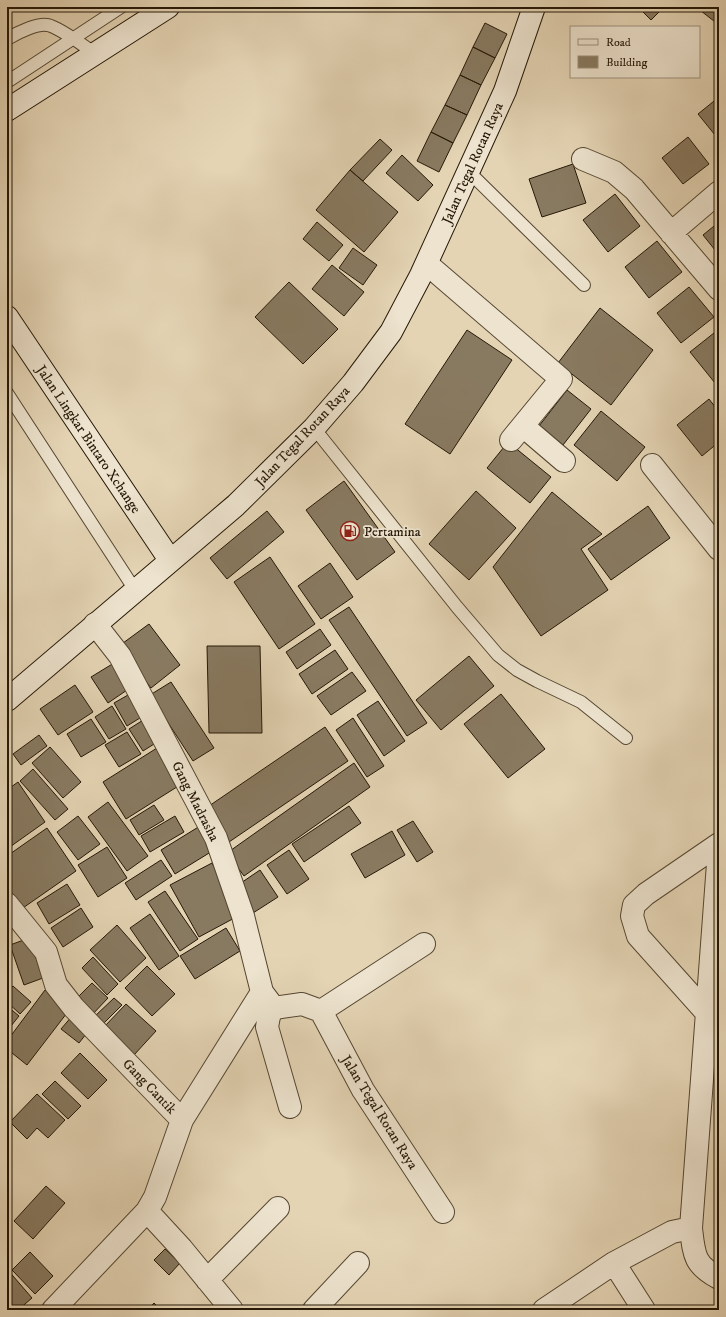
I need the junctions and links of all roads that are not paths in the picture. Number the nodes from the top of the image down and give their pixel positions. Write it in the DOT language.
graph roads {
  1 [pos="121,7"];
  2 [pos="168,7"];
  3 [pos="534,7"];
  4 [pos="7,39"];
  5 [pos="74,40"];
  6 [pos="94,53"];
  7 [pos="7,82"];
  8 [pos="7,110"];
  9 [pos="7,123"];
  10 [pos="583,158"];
  11 [pos="469,172"];
  12 [pos="719,192"];
  13 [pos="671,233"];
  14 [pos="427,264"];
  15 [pos="584,285"];
  16 [pos="719,289"];
  17 [pos="7,317"];
  18 [pos="7,393"];
  19 [pos="314,428"];
  20 [pos="564,461"];
  21 [pos="652,465"];
  22 [pos="719,549"];
  23 [pos="170,560"];
  24 [pos="136,590"];
  25 [pos="95,624"];
  26 [pos="7,700"];
  27 [pos="626,738"];
  28 [pos="719,844"];
  29 [pos="719,850"];
  30 [pos="7,904"];
  31 [pos="424,944"];
  32 [pos="268,1000"];
  33 [pos="321,1010"];
  34 [pos="706,1012"];
  35 [pos="290,1107"];
  36 [pos="182,1120"];
  37 [pos="278,1208"];
  38 [pos="147,1211"];
  39 [pos="443,1212"];
  40 [pos="691,1228"];
  41 [pos="614,1263"];
  42 [pos="358,1264"];
  43 [pos="719,1278"];
  44 [pos="207,1280"];
  45 [pos="222,1306"];
  46 [pos="53,1310"];
  47 [pos="314,1310"];
  48 [pos="544,1310"];
  49 [pos="644,1310"];
  1 -- 5 [label="lane"];
  2 -- 6 [label="street"];
  3 -- 11 [label="street, Jalan Tegal Rotan Raya"];
  4 -- 5 [label="lane"];
  5 -- 6 [label="lane"];
  5 -- 7 [label="lane"];
  6 -- 8 [label="street"];
  6 -- 9 [label="street"];
  10 -- 13 [label="street"];
  11 -- 14 [label="street, Jalan Tegal Rotan Raya"];
  11 -- 15 [label="lane"];
  12 -- 13 [label="street"];
  13 -- 16 [label="street"];
  14 -- 19 [label="street, Jalan Tegal Rotan Raya"];
  14 -- 20 [label="street"];
  17 -- 23 [label="street, Jalan Lingkar Bintaro Xchange"];
  18 -- 24 [label="lane"];
  19 -- 23 [label="street, Jalan Tegal Rotan Raya"];
  19 -- 27 [label="lane"];
  21 -- 22 [label="street"];
  23 -- 24 [label="street, Jalan Tegal Rotan Raya"];
  24 -- 25 [label="street, Jalan Tegal Rotan Raya"];
  25 -- 26 [label="street, Jalan Tegal Rotan Raya"];
  25 -- 32 [label="street, Gang Madrasha"];
  28 -- 34 [label="street"];
  29 -- 34 [label="street"];
  30 -- 36 [label="street, Gang Cantik"];
  31 -- 33 [label="street"];
  32 -- 33 [label="street"];
  32 -- 35 [label="street"];
  32 -- 36 [label="street"];
  33 -- 39 [label="street, Jalan Tegal Rotan Raya"];
  34 -- 40 [label="street"];
  36 -- 38 [label="street, Gang Cantik"];
  37 -- 44 [label="street"];
  38 -- 44 [label="street"];
  38 -- 46 [label="street, Gang Cantik"];
  40 -- 41 [label="street"];
  40 -- 43 [label="street"];
  41 -- 48 [label="street"];
  41 -- 49 [label="street"];
  42 -- 47 [label="street"];
  44 -- 45 [label="street"];
}
